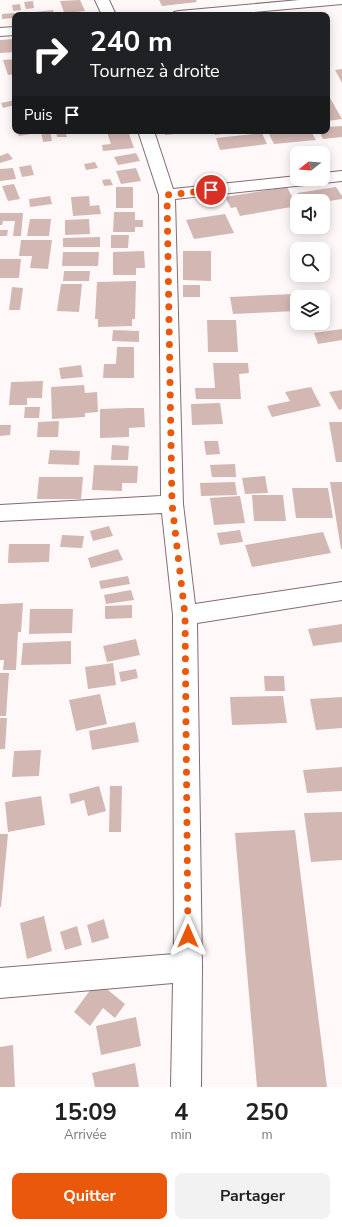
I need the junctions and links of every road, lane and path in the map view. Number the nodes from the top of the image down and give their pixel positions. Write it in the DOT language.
graph roads {
  1 [pos="102,0"];
  2 [pos="342,0"];
  3 [pos="108,12"];
  4 [pos="212,12"];
  5 [pos="12,31"];
  6 [pos="0,32"];
  7 [pos="147,134"];
  8 [pos="342,176"];
  9 [pos="330,177"];
  10 [pos="290,182"];
  11 [pos="167,195"];
  12 [pos="172,504"];
  13 [pos="0,513"];
  14 [pos="342,591"];
  15 [pos="185,615"];
  16 [pos="188,967"];
  17 [pos="0,983"];
  18 [pos="186,1087"];
  1 -- 3 [label="street"];
  2 -- 4 [label="street"];
  5 -- 6 [label="street"];
  7 -- 11 [label="street"];
  8 -- 9 [label="street"];
  10 -- 11 [label="street"];
  11 -- 12 [label="street"];
  12 -- 13 [label="street"];
  12 -- 15 [label="street"];
  14 -- 15 [label="street"];
  15 -- 16 [label="street"];
  16 -- 17 [label="street"];
  16 -- 18 [label="street"];
}
